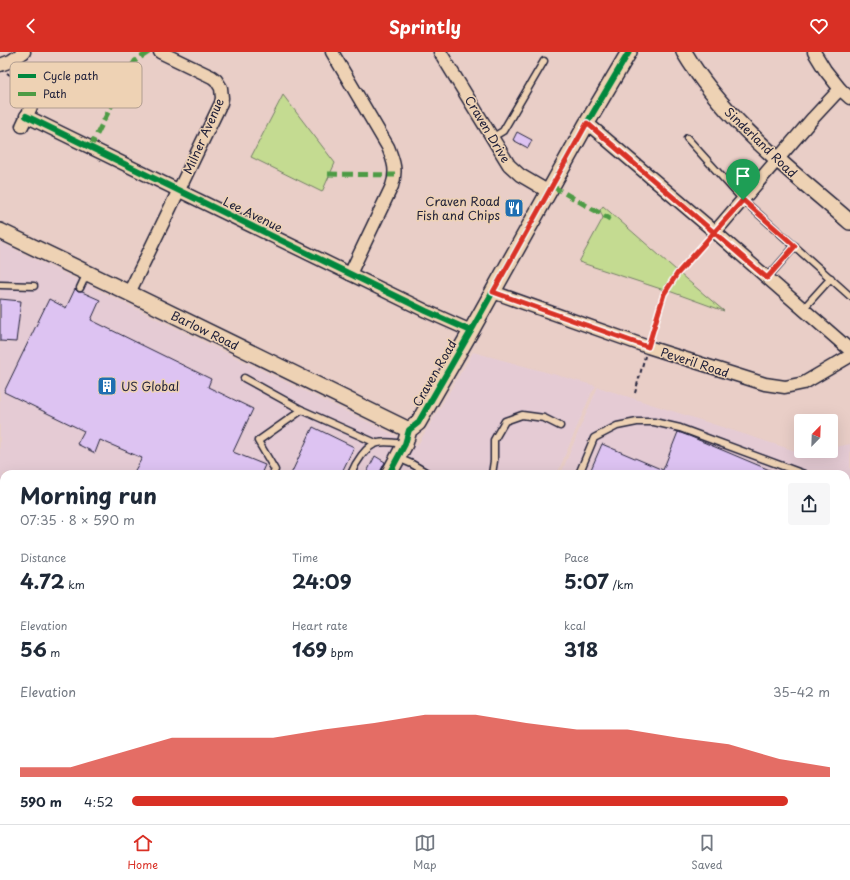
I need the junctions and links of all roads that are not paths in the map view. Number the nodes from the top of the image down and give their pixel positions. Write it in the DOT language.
graph roads {
  1 [pos="24,52"];
  2 [pos="160,52"];
  3 [pos="332,52"];
  4 [pos="440,52"];
  5 [pos="629,52"];
  6 [pos="684,52"];
  7 [pos="814,52"];
  8 [pos="544,61"];
  9 [pos="11,62"];
  10 [pos="840,89"];
  11 [pos="850,98"];
  12 [pos="26,116"];
  13 [pos="587,123"];
  14 [pos="493,137"];
  15 [pos="688,138"];
  16 [pos="778,159"];
  17 [pos="178,190"];
  18 [pos="549,192"];
  19 [pos="743,200"];
  20 [pos="850,222"];
  21 [pos="0,231"];
  22 [pos="715,232"];
  23 [pos="795,246"];
  24 [pos="87,273"];
  25 [pos="350,274"];
  26 [pos="767,278"];
  27 [pos="831,278"];
  28 [pos="0,285"];
  29 [pos="34,286"];
  30 [pos="80,288"];
  31 [pos="493,292"];
  32 [pos="129,293"];
  33 [pos="850,296"];
  34 [pos="803,309"];
  35 [pos="471,331"];
  36 [pos="850,350"];
  37 [pos="850,356"];
  38 [pos="244,378"];
  39 [pos="302,410"];
  40 [pos="560,426"];
  41 [pos="407,437"];
  42 [pos="376,443"];
  43 [pos="398,458"];
  44 [pos="275,470"];
  45 [pos="353,470"];
  46 [pos="391,470"];
  47 [pos="422,470"];
  48 [pos="493,470"];
  49 [pos="581,470"];
  50 [pos="793,470"];
  1 -- 9 [label="street"];
  2 -- 17 [label="street, Milner Avenue"];
  3 -- 25 [label="street"];
  4 -- 14 [label="street, Craven Drive"];
  5 -- 13 [label="street, Craven Road"];
  6 -- 16 [label="street, Sinderland Road"];
  7 -- 10 [label="street"];
  8 -- 14 [label="lane"];
  10 -- 11 [label="street"];
  10 -- 16 [label="street"];
  12 -- 17 [label="street, Lee Avenue"];
  13 -- 18 [label="street, Craven Road"];
  13 -- 22 [label="street"];
  14 -- 18 [label="street, Craven Drive"];
  15 -- 19 [label="lane"];
  16 -- 19 [label="street"];
  16 -- 20 [label="street, Sinderland Road"];
  17 -- 25 [label="street, Lee Avenue"];
  17 -- 32 [label="street, Milner Avenue"];
  18 -- 31 [label="street, Craven Road"];
  19 -- 22 [label="street"];
  19 -- 23 [label="lane"];
  21 -- 24 [label="street, Barlow Road"];
  22 -- 26 [label="street"];
  23 -- 26 [label="lane"];
  23 -- 27 [label="lane"];
  24 -- 30 [label="lane"];
  24 -- 32 [label="street, Barlow Road"];
  25 -- 35 [label="street, Lee Avenue"];
  26 -- 34 [label="street"];
  27 -- 33 [label="lane"];
  27 -- 34 [label="lane"];
  28 -- 29 [label="lane"];
  31 -- 35 [label="street, Craven Road"];
  31 -- 37 [label="street, Peveril Road"];
  32 -- 41 [label="street, Barlow Road"];
  34 -- 36 [label="street"];
  35 -- 41 [label="street, Craven Road"];
  38 -- 39 [label="lane"];
  39 -- 42 [label="lane"];
  39 -- 44 [label="lane"];
  40 -- 48 [label="lane"];
  41 -- 42 [label="lane"];
  41 -- 43 [label="street, Craven Road"];
  42 -- 45 [label="lane"];
  43 -- 46 [label="street, Craven Road"];
  43 -- 47 [label="lane"];
  49 -- 50 [label="lane"];
}
